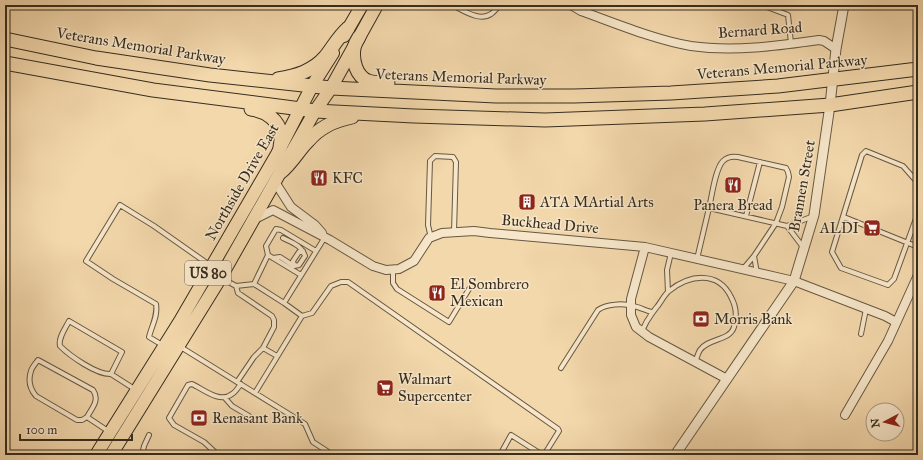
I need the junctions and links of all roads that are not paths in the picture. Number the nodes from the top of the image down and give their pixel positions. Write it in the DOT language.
graph roads {
  1 [pos="362,5"];
  2 [pos="377,5"];
  3 [pos="452,5"];
  4 [pos="500,5"];
  5 [pos="571,5"];
  6 [pos="762,5"];
  7 [pos="844,5"];
  8 [pos="348,28"];
  9 [pos="359,37"];
  10 [pos="5,39"];
  11 [pos="791,43"];
  12 [pos="836,48"];
  13 [pos="5,63"];
  14 [pos="918,69"];
  15 [pos="832,80"];
  16 [pos="266,81"];
  17 [pos="115,83"];
  18 [pos="312,86"];
  19 [pos="330,88"];
  20 [pos="918,92"];
  21 [pos="496,96"];
  22 [pos="830,105"];
  23 [pos="301,109"];
  24 [pos="315,111"];
  25 [pos="364,114"];
  26 [pos="280,148"];
  27 [pos="760,162"];
  28 [pos="278,177"];
  29 [pos="918,183"];
  30 [pos="709,208"];
  31 [pos="918,213"];
  32 [pos="814,215"];
  33 [pos="746,216"];
  34 [pos="844,218"];
  35 [pos="253,220"];
  36 [pos="776,223"];
  37 [pos="787,226"];
  38 [pos="274,232"];
  39 [pos="454,232"];
  40 [pos="325,236"];
  41 [pos="431,238"];
  42 [pos="907,243"];
  43 [pos="918,246"];
  44 [pos="645,247"];
  45 [pos="804,248"];
  46 [pos="303,251"];
  47 [pos="316,251"];
  48 [pos="671,253"];
  49 [pos="268,255"];
  50 [pos="754,256"];
  51 [pos="273,258"];
  52 [pos="697,259"];
  53 [pos="212,266"];
  54 [pos="294,266"];
  55 [pos="392,269"];
  56 [pos="742,269"];
  57 [pos="757,273"];
  58 [pos="301,275"];
  59 [pos="918,275"];
  60 [pos="220,278"];
  61 [pos="794,281"];
  62 [pos="254,284"];
  63 [pos="236,286"];
  64 [pos="469,289"];
  65 [pos="668,292"];
  66 [pos="284,303"];
  67 [pos="631,305"];
  68 [pos="866,309"];
  69 [pos="652,312"];
  70 [pos="302,316"];
  71 [pos="896,322"];
  72 [pos="642,332"];
  73 [pos="860,334"];
  74 [pos="170,344"];
  75 [pos="263,348"];
  76 [pos="277,356"];
  77 [pos="695,362"];
  78 [pos="561,368"];
  79 [pos="111,374"];
  80 [pos="727,379"];
  81 [pos="239,383"];
  82 [pos="137,390"];
  83 [pos="254,393"];
  84 [pos="225,398"];
  85 [pos="845,415"];
  86 [pos="249,416"];
  87 [pos="86,417"];
  88 [pos="110,432"];
  89 [pos="149,436"];
  90 [pos="96,455"];
  91 [pos="111,455"];
  92 [pos="142,455"];
  93 [pos="218,455"];
  94 [pos="333,455"];
  95 [pos="500,455"];
  96 [pos="675,455"];
  1 -- 8 [label="main road, Northside Drive East / US 80"];
  2 -- 9 [label="main road, Northside Drive East / US 80"];
  3 -- 4 [label="lane"];
  5 -- 11 [label="street, Bernard Road"];
  6 -- 11 [label="lane"];
  7 -- 12 [label="street, Brannen Street"];
  8 -- 16 [label="highway"];
  8 -- 18 [label="main road, Northside Drive East / US 80"];
  9 -- 19 [label="main road, Northside Drive East / US 80"];
  9 -- 21 [label="highway"];
  10 -- 16 [label="highway, Veterans Memorial Parkway"];
  11 -- 12 [label="street, Bernard Road"];
  12 -- 15 [label="street, Brannen Street"];
  13 -- 17 [label="highway"];
  14 -- 15 [label="highway, Veterans Memorial Parkway"];
  15 -- 21 [label="highway, Veterans Memorial Parkway"];
  15 -- 22 [label="street, Brannen Street"];
  16 -- 18 [label="highway, Veterans Memorial Parkway"];
  17 -- 23 [label="highway"];
  17 -- 26 [label="highway"];
  18 -- 19 [label="highway, Veterans Memorial Parkway"];
  18 -- 23 [label="main road, Northside Drive East / US 80"];
  19 -- 21 [label="highway, Veterans Memorial Parkway"];
  19 -- 24 [label="main road, Northside Drive East / US 80"];
  20 -- 22 [label="highway"];
  22 -- 25 [label="highway"];
  22 -- 32 [label="street, Brannen Street"];
  23 -- 24 [label="highway"];
  23 -- 26 [label="main road, Northside Drive East / US 80"];
  24 -- 25 [label="highway"];
  24 -- 28 [label="main road, Northside Drive East / US 80"];
  25 -- 28 [label="highway"];
  26 -- 53 [label="main road, Northside Drive East / US 80"];
  27 -- 30 [label="lane"];
  27 -- 33 [label="lane"];
  27 -- 36 [label="lane"];
  28 -- 35 [label="main road, Northside Drive East / US 80"];
  28 -- 40 [label="street"];
  29 -- 34 [label="lane"];
  30 -- 33 [label="lane"];
  30 -- 52 [label="lane"];
  31 -- 42 [label="lane"];
  32 -- 37 [label="lane"];
  32 -- 45 [label="street, Brannen Street"];
  33 -- 36 [label="lane"];
  34 -- 42 [label="lane"];
  34 -- 42 [label="lane"];
  35 -- 40 [label="street"];
  35 -- 60 [label="main road, Northside Drive East / US 80"];
  36 -- 37 [label="lane"];
  36 -- 50 [label="lane"];
  37 -- 45 [label="lane"];
  38 -- 46 [label="lane"];
  38 -- 47 [label="lane"];
  38 -- 49 [label="lane"];
  39 -- 41 [label="street, Buckhead Drive"];
  39 -- 41 [label="lane"];
  39 -- 44 [label="street, Buckhead Drive"];
  40 -- 47 [label="lane"];
  40 -- 55 [label="street"];
  41 -- 55 [label="street"];
  42 -- 43 [label="lane"];
  44 -- 48 [label="street, Buckhead Drive"];
  44 -- 67 [label="street"];
  45 -- 61 [label="street, Brannen Street"];
  46 -- 54 [label="lane"];
  46 -- 54 [label="lane"];
  47 -- 58 [label="lane"];
  48 -- 52 [label="street, Buckhead Drive"];
  48 -- 65 [label="lane"];
  49 -- 51 [label="lane"];
  49 -- 62 [label="lane"];
  50 -- 56 [label="lane"];
  50 -- 57 [label="lane"];
  51 -- 54 [label="lane"];
  51 -- 58 [label="lane"];
  52 -- 56 [label="street, Buckhead Drive"];
  53 -- 74 [label="main road, Northside Drive East / US 80"];
  53 -- 74 [label="lane"];
  55 -- 64 [label="lane"];
  56 -- 57 [label="street, Buckhead Drive"];
  57 -- 61 [label="street, Buckhead Drive"];
  58 -- 66 [label="lane"];
  59 -- 71 [label="street"];
  60 -- 63 [label="lane"];
  60 -- 74 [label="main road, Northside Drive East / US 80"];
  61 -- 68 [label="street, Buckhead Drive"];
  61 -- 80 [label="street, Brannen Street"];
  62 -- 63 [label="lane"];
  62 -- 66 [label="lane"];
  63 -- 75 [label="lane"];
  65 -- 69 [label="lane"];
  65 -- 77 [label="lane"];
  66 -- 70 [label="lane"];
  67 -- 69 [label="lane"];
  67 -- 72 [label="street"];
  67 -- 78 [label="lane"];
  68 -- 71 [label="street, Buckhead Drive"];
  68 -- 73 [label="lane"];
  69 -- 72 [label="lane"];
  70 -- 76 [label="lane"];
  70 -- 95 [label="lane"];
  71 -- 85 [label="street"];
  72 -- 77 [label="street"];
  74 -- 81 [label="lane"];
  74 -- 82 [label="main road, Northside Drive East / US 80"];
  74 -- 91 [label="main road, Northside Drive East / US 80"];
  75 -- 76 [label="lane"];
  75 -- 81 [label="lane"];
  76 -- 83 [label="lane"];
  77 -- 80 [label="street"];
  79 -- 79 [label="lane"];
  79 -- 82 [label="lane"];
  80 -- 96 [label="street, Brannen Street"];
  81 -- 83 [label="lane"];
  81 -- 84 [label="lane"];
  82 -- 88 [label="main road, Northside Drive East / US 80"];
  83 -- 94 [label="lane"];
  84 -- 86 [label="lane"];
  84 -- 93 [label="lane"];
  87 -- 87 [label="lane"];
  87 -- 88 [label="lane"];
  88 -- 90 [label="main road, Northside Drive East / US 80"];
  89 -- 92 [label="lane"];
}
